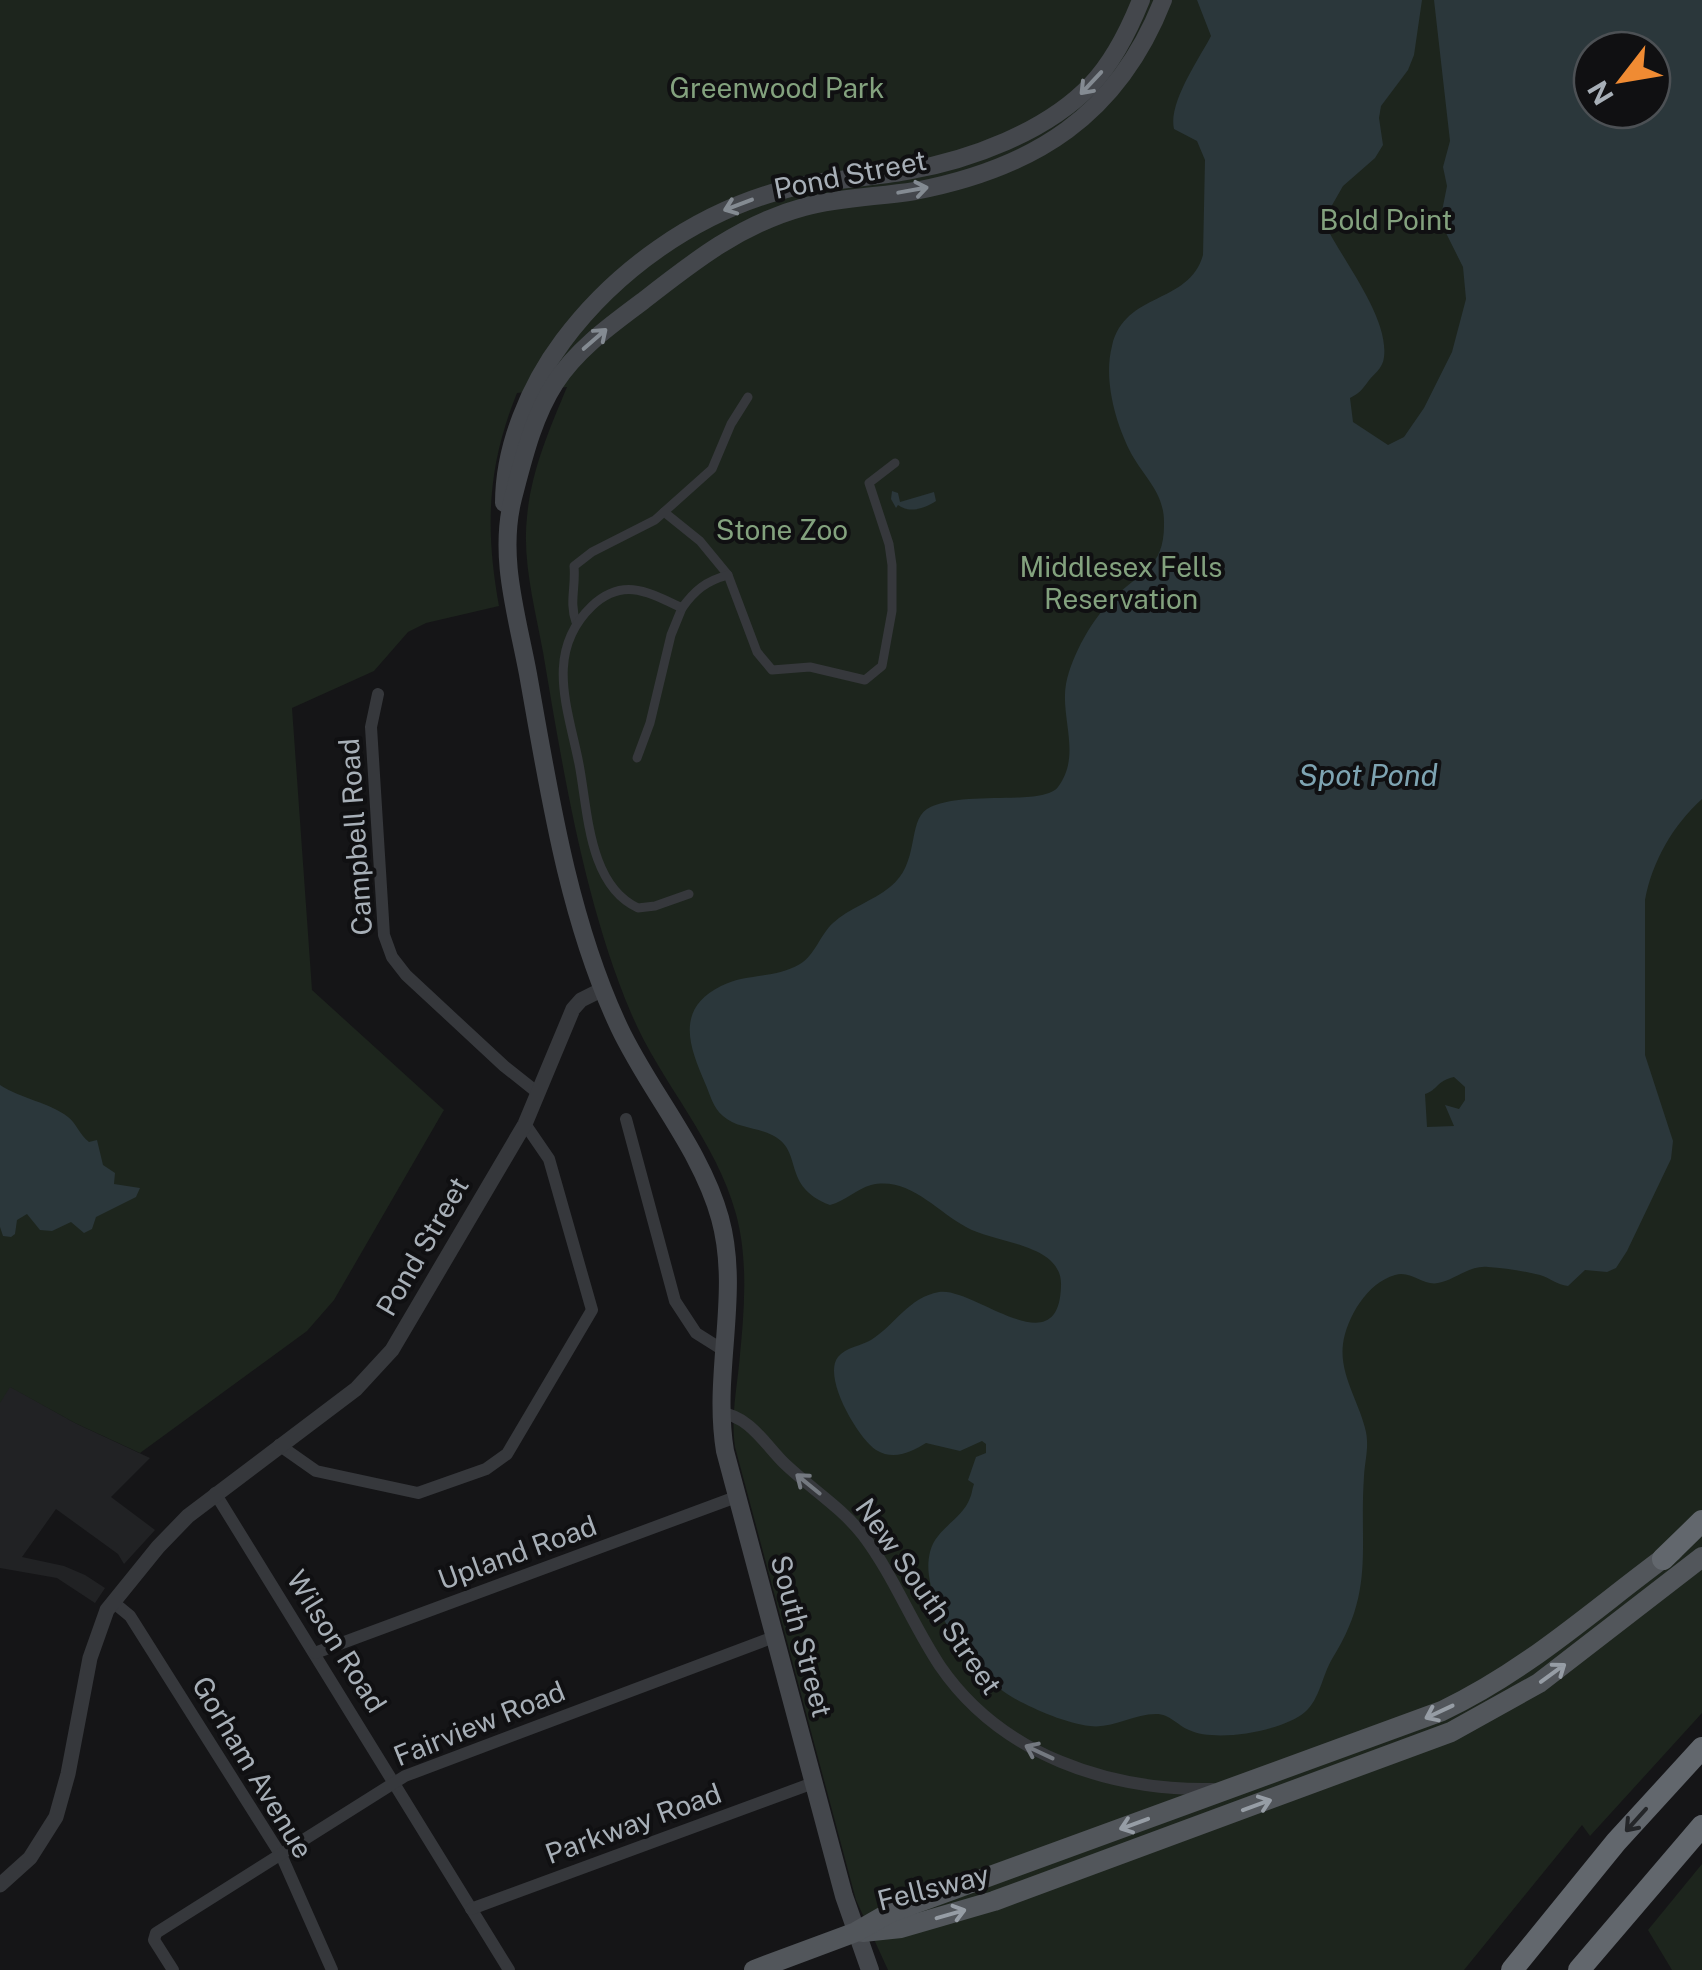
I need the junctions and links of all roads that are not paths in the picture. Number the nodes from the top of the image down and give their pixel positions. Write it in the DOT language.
graph roads {
  1 [pos="1141,0"];
  2 [pos="1162,0"];
  3 [pos="748,398"];
  4 [pos="895,462"];
  5 [pos="664,512"];
  6 [pos="507,523"];
  7 [pos="728,575"];
  8 [pos="682,608"];
  9 [pos="576,622"];
  10 [pos="378,694"];
  11 [pos="636,758"];
  12 [pos="689,894"];
  13 [pos="603,989"];
  14 [pos="538,1093"];
  15 [pos="626,1119"];
  16 [pos="524,1124"];
  17 [pos="723,1350"];
  18 [pos="721,1413"];
  19 [pos="280,1446"];
  20 [pos="215,1493"];
  21 [pos="736,1497"];
  22 [pos="1702,1521"];
  23 [pos="1702,1530"];
  24 [pos="1702,1557"];
  25 [pos="1662,1559"];
  26 [pos="113,1602"];
  27 [pos="774,1637"];
  28 [pos="315,1653"];
  29 [pos="1702,1748"];
  30 [pos="394,1782"];
  31 [pos="812,1783"];
  32 [pos="1236,1788"];
  33 [pos="1702,1826"];
  34 [pos="280,1853"];
  35 [pos="0,1885"];
  36 [pos="471,1909"];
  37 [pos="856,1932"];
  38 [pos="173,1970"];
  39 [pos="332,1970"];
  40 [pos="509,1970"];
  41 [pos="754,1970"];
  42 [pos="870,1970"];
  43 [pos="1512,1970"];
  44 [pos="1580,1970"];
  1 -- 6 [label="main road, Pond Street, one-way"];
  6 -- 2 [label="main road, Pond Street, one-way"];
  3 -- 5 [label="street"];
  4 -- 7 [label="street"];
  5 -- 7 [label="street"];
  5 -- 9 [label="street"];
  6 -- 13 [label="main road, Pond Street"];
  7 -- 8 [label="street"];
  8 -- 9 [label="street"];
  8 -- 11 [label="street"];
  9 -- 12 [label="street"];
  10 -- 14 [label="street, Campbell Road"];
  13 -- 14 [label="street, Pond Street"];
  13 -- 17 [label="main road, South Street"];
  14 -- 16 [label="street, Pond Street"];
  15 -- 17 [label="street"];
  16 -- 19 [label="street, Pond Street"];
  16 -- 19 [label="street"];
  17 -- 18 [label="main road, South Street"];
  18 -- 21 [label="main road, South Street"];
  32 -- 18 [label="street, New South Street, one-way"];
  19 -- 20 [label="street, Pond Street"];
  20 -- 26 [label="street, Pond Street"];
  20 -- 28 [label="street, Wilson Road"];
  21 -- 27 [label="main road, South Street"];
  21 -- 28 [label="street, Upland Road"];
  22 -- 25 [label="highway"];
  23 -- 25 [label="main road, Fellsway"];
  37 -- 24 [label="main road, Fellsway, one-way"];
  25 -- 32 [label="main road, Fellsway, one-way"];
  26 -- 34 [label="street, Gorham Avenue"];
  26 -- 35 [label="street, Pond Street"];
  27 -- 30 [label="street, Fairview Road"];
  27 -- 31 [label="main road, South Street"];
  28 -- 30 [label="street, Wilson Road"];
  29 -- 43 [label="highway, one-way"];
  30 -- 34 [label="street, Fairview Road"];
  30 -- 36 [label="street, Wilson Road"];
  31 -- 36 [label="street, Parkway Road"];
  31 -- 37 [label="main road, South Street"];
  32 -- 37 [label="main road, Fellsway, one-way"];
  33 -- 44 [label="highway"];
  34 -- 38 [label="street, Fairview Road"];
  34 -- 39 [label="street, Gorham Avenue"];
  36 -- 40 [label="street, Wilson Road"];
  37 -- 41 [label="main road"];
  37 -- 42 [label="main road, South Street"];
}
